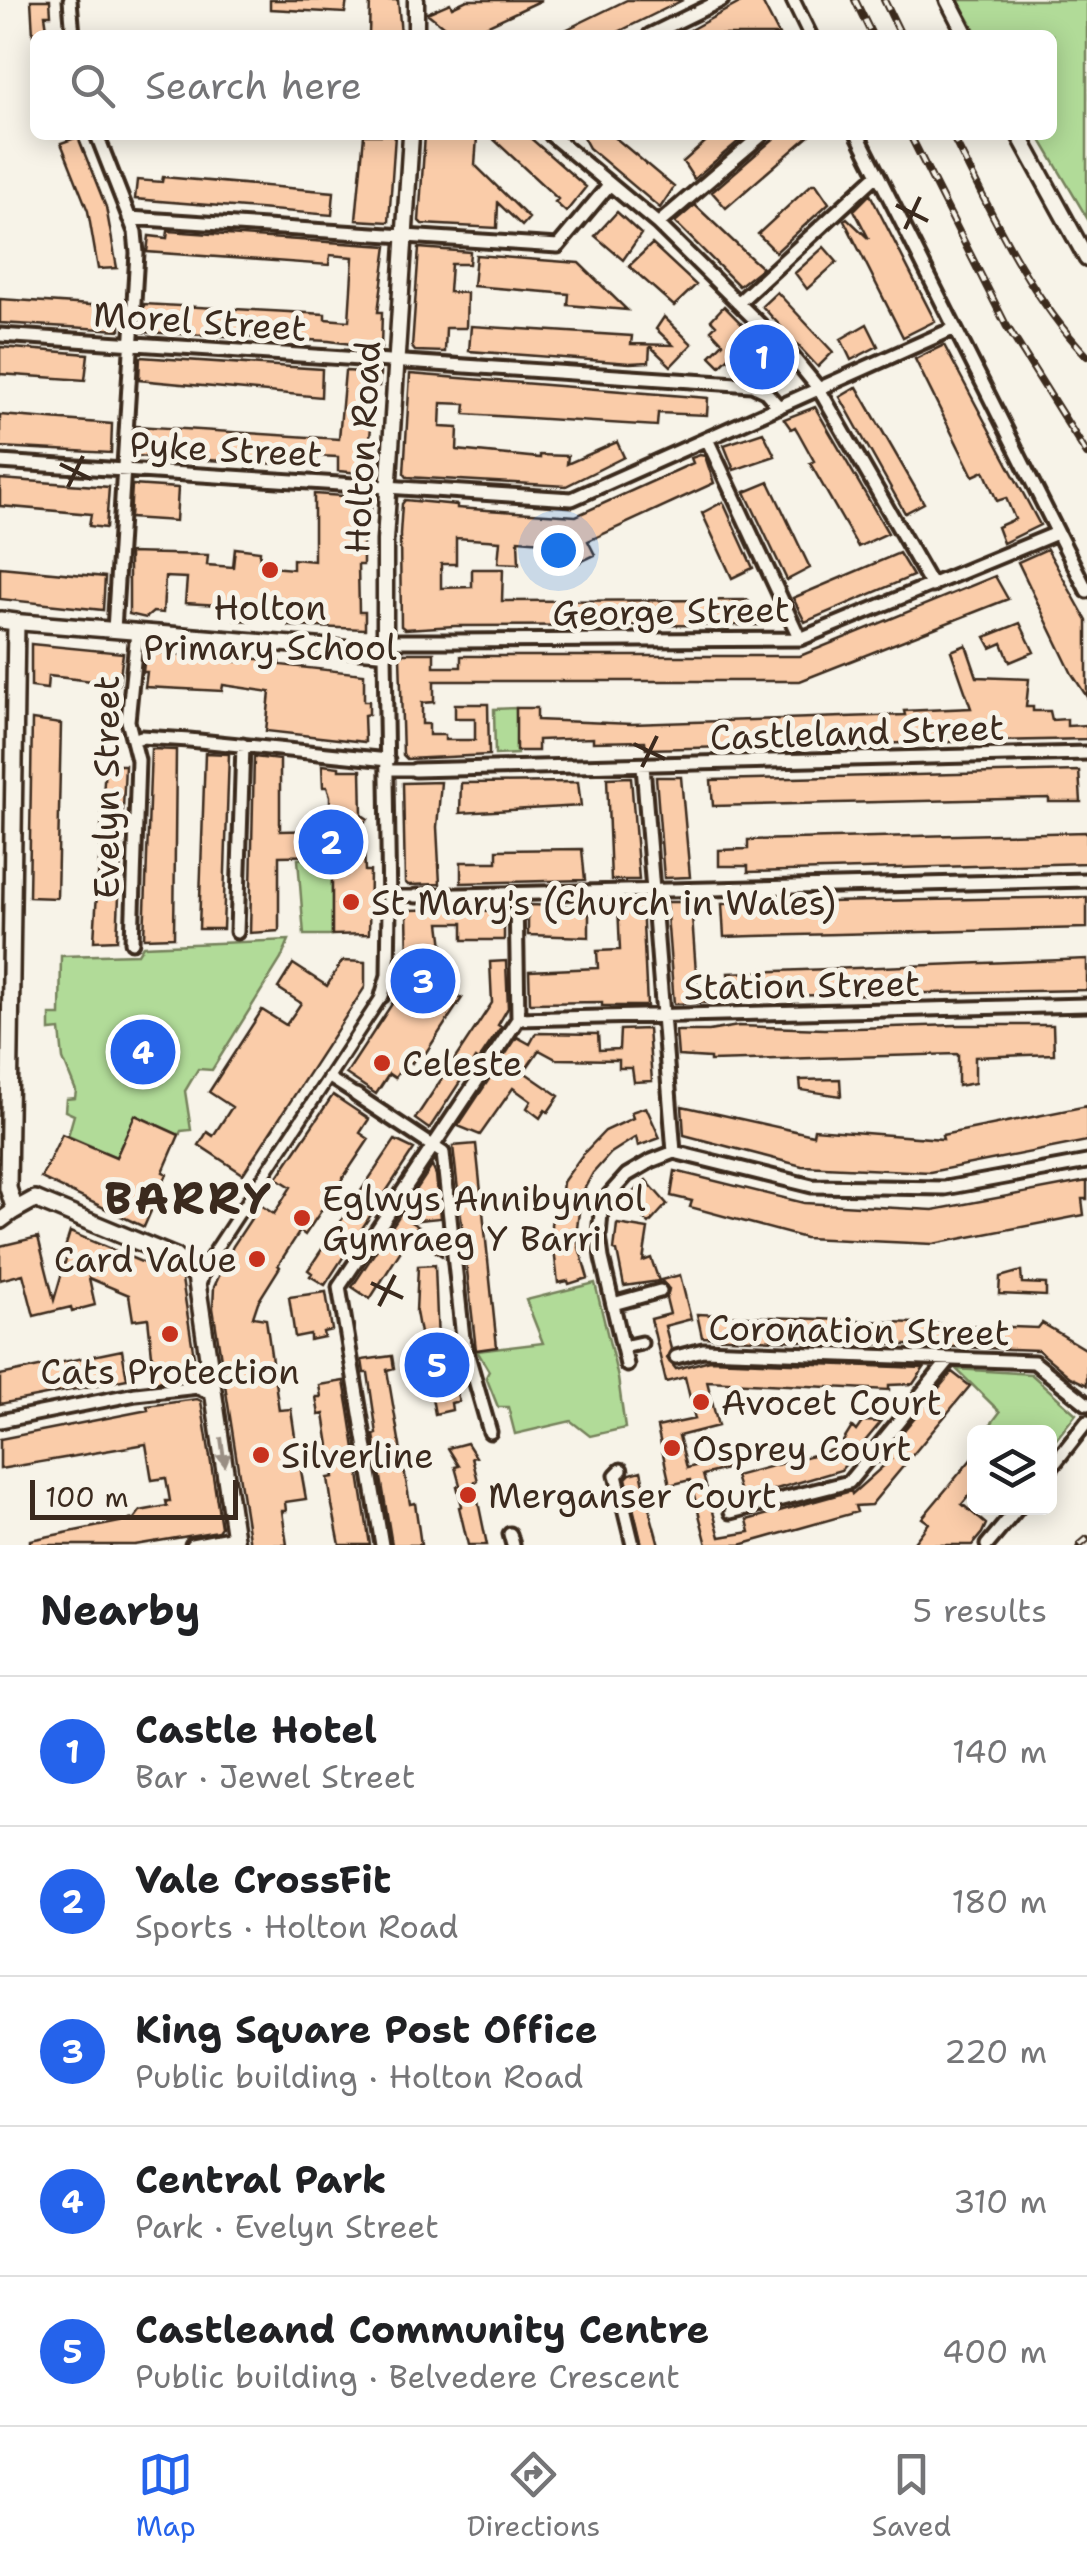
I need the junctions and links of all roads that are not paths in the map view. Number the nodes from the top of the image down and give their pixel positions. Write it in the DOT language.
graph roads {
  1 [pos="70,0"];
  2 [pos="418,0"];
  3 [pos="722,0"];
  4 [pos="793,0"];
  5 [pos="948,0"];
  6 [pos="73,30"];
  7 [pos="421,30"];
  8 [pos="660,30"];
  9 [pos="808,30"];
  10 [pos="963,30"];
  11 [pos="99,140"];
  12 [pos="411,140"];
  13 [pos="556,140"];
  14 [pos="756,140"];
  15 [pos="860,140"];
  16 [pos="1023,140"];
  17 [pos="877,175"];
  18 [pos="609,185"];
  19 [pos="130,218"];
  20 [pos="658,224"];
  21 [pos="403,236"];
  22 [pos="1087,258"];
  23 [pos="738,303"];
  24 [pos="955,328"];
  25 [pos="0,335"];
  26 [pos="132,344"];
  27 [pos="397,362"];
  28 [pos="819,388"];
  29 [pos="779,407"];
  30 [pos="707,439"];
  31 [pos="0,462"];
  32 [pos="124,471"];
  33 [pos="389,487"];
  34 [pos="1056,533"];
  35 [pos="932,586"];
  36 [pos="1087,591"];
  37 [pos="8,621"];
  38 [pos="114,630"];
  39 [pos="137,632"];
  40 [pos="800,639"];
  41 [pos="385,646"];
  42 [pos="134,740"];
  43 [pos="243,745"];
  44 [pos="1087,753"];
  45 [pos="388,765"];
  46 [pos="643,766"];
  47 [pos="415,770"];
  48 [pos="1087,880"];
  49 [pos="653,890"];
  50 [pos="389,896"];
  51 [pos="416,896"];
  52 [pos="516,896"];
  53 [pos="237,932"];
  54 [pos="132,942"];
  55 [pos="382,996"];
  56 [pos="1087,1006"];
  57 [pos="664,1016"];
  58 [pos="518,1019"];
  59 [pos="328,1077"];
  60 [pos="356,1096"];
  61 [pos="432,1144"];
  62 [pos="674,1152"];
  63 [pos="1087,1162"];
  64 [pos="15,1210"];
  65 [pos="0,1221"];
  66 [pos="199,1286"];
  67 [pos="660,1290"];
  68 [pos="613,1304"];
  69 [pos="641,1343"];
  70 [pos="623,1347"];
  71 [pos="676,1356"];
  72 [pos="950,1359"];
  73 [pos="628,1365"];
  74 [pos="215,1395"];
  75 [pos="1087,1404"];
  76 [pos="0,1421"];
  77 [pos="1087,1422"];
  78 [pos="490,1432"];
  79 [pos="1057,1460"];
  80 [pos="621,1470"];
  81 [pos="730,1512"];
  82 [pos="1012,1515"];
  83 [pos="235,1541"];
  84 [pos="192,1545"];
  85 [pos="382,1545"];
  86 [pos="633,1545"];
  87 [pos="988,1545"];
  1 -- 6 [label="street"];
  2 -- 7 [label="street"];
  3 -- 8 [label="street"];
  4 -- 9 [label="street"];
  5 -- 10 [label="street"];
  11 -- 19 [label="street"];
  12 -- 21 [label="street, Holton Road"];
  13 -- 18 [label="street"];
  14 -- 20 [label="street"];
  15 -- 17 [label="street"];
  16 -- 22 [label="street"];
  17 -- 23 [label="street"];
  17 -- 24 [label="street"];
  18 -- 20 [label="street"];
  18 -- 21 [label="street"];
  19 -- 21 [label="street"];
  19 -- 26 [label="street"];
  20 -- 23 [label="street"];
  21 -- 27 [label="street, Holton Road"];
  23 -- 28 [label="street"];
  24 -- 28 [label="street, Pyke Street"];
  24 -- 34 [label="street"];
  25 -- 26 [label="street, Morel Street"];
  26 -- 27 [label="street, Morel Street"];
  26 -- 32 [label="street"];
  27 -- 29 [label="street, Morel Street"];
  27 -- 33 [label="street, Holton Road"];
  28 -- 29 [label="street, Pyke Street"];
  28 -- 35 [label="street"];
  29 -- 30 [label="street, Pyke Street"];
  30 -- 33 [label="street, Pyke Street"];
  30 -- 40 [label="street"];
  31 -- 32 [label="street, Pyke Street"];
  32 -- 33 [label="street, Pyke Street"];
  32 -- 38 [label="street"];
  33 -- 41 [label="street, Holton Road"];
  34 -- 35 [label="street, George Street"];
  34 -- 36 [label="street"];
  35 -- 40 [label="street, George Street"];
  37 -- 38 [label="street"];
  37 -- 64 [label="main road"];
  38 -- 39 [label="street"];
  39 -- 41 [label="street"];
  39 -- 42 [label="street, Evelyn Street"];
  40 -- 41 [label="street, George Street"];
  41 -- 45 [label="street, Holton Road"];
  42 -- 43 [label="street"];
  42 -- 54 [label="street, Evelyn Street"];
  43 -- 45 [label="street"];
  43 -- 53 [label="street"];
  44 -- 46 [label="street, Castleland Street"];
  45 -- 47 [label="street, Castleland Street"];
  45 -- 50 [label="street, Holton Road"];
  46 -- 47 [label="street, Castleland Street"];
  46 -- 49 [label="street"];
  48 -- 49 [label="street"];
  49 -- 52 [label="street"];
  49 -- 57 [label="street"];
  50 -- 51 [label="street"];
  50 -- 55 [label="street, Holton Road"];
  51 -- 52 [label="street"];
  52 -- 58 [label="street"];
  55 -- 59 [label="street, Holton Road"];
  56 -- 57 [label="street, Station Street"];
  57 -- 58 [label="street, Station Street"];
  57 -- 62 [label="street"];
  58 -- 61 [label="street"];
  59 -- 60 [label="street"];
  59 -- 66 [label="street, Holton Road"];
  60 -- 61 [label="street"];
  61 -- 78 [label="street"];
  61 -- 85 [label="street"];
  62 -- 63 [label="street"];
  62 -- 68 [label="street"];
  64 -- 65 [label="street"];
  64 -- 66 [label="main road"];
  66 -- 74 [label="main road"];
  67 -- 68 [label="street"];
  68 -- 70 [label="street"];
  69 -- 70 [label="street"];
  70 -- 73 [label="street"];
  71 -- 72 [label="street, Coronation Street"];
  72 -- 75 [label="street, Coronation Street"];
  72 -- 81 [label="street"];
  74 -- 76 [label="street"];
  74 -- 83 [label="main road, one-way"];
  77 -- 79 [label="street"];
  80 -- 86 [label="street"];
  82 -- 87 [label="street"];
  83 -- 84 [label="street"];
}
